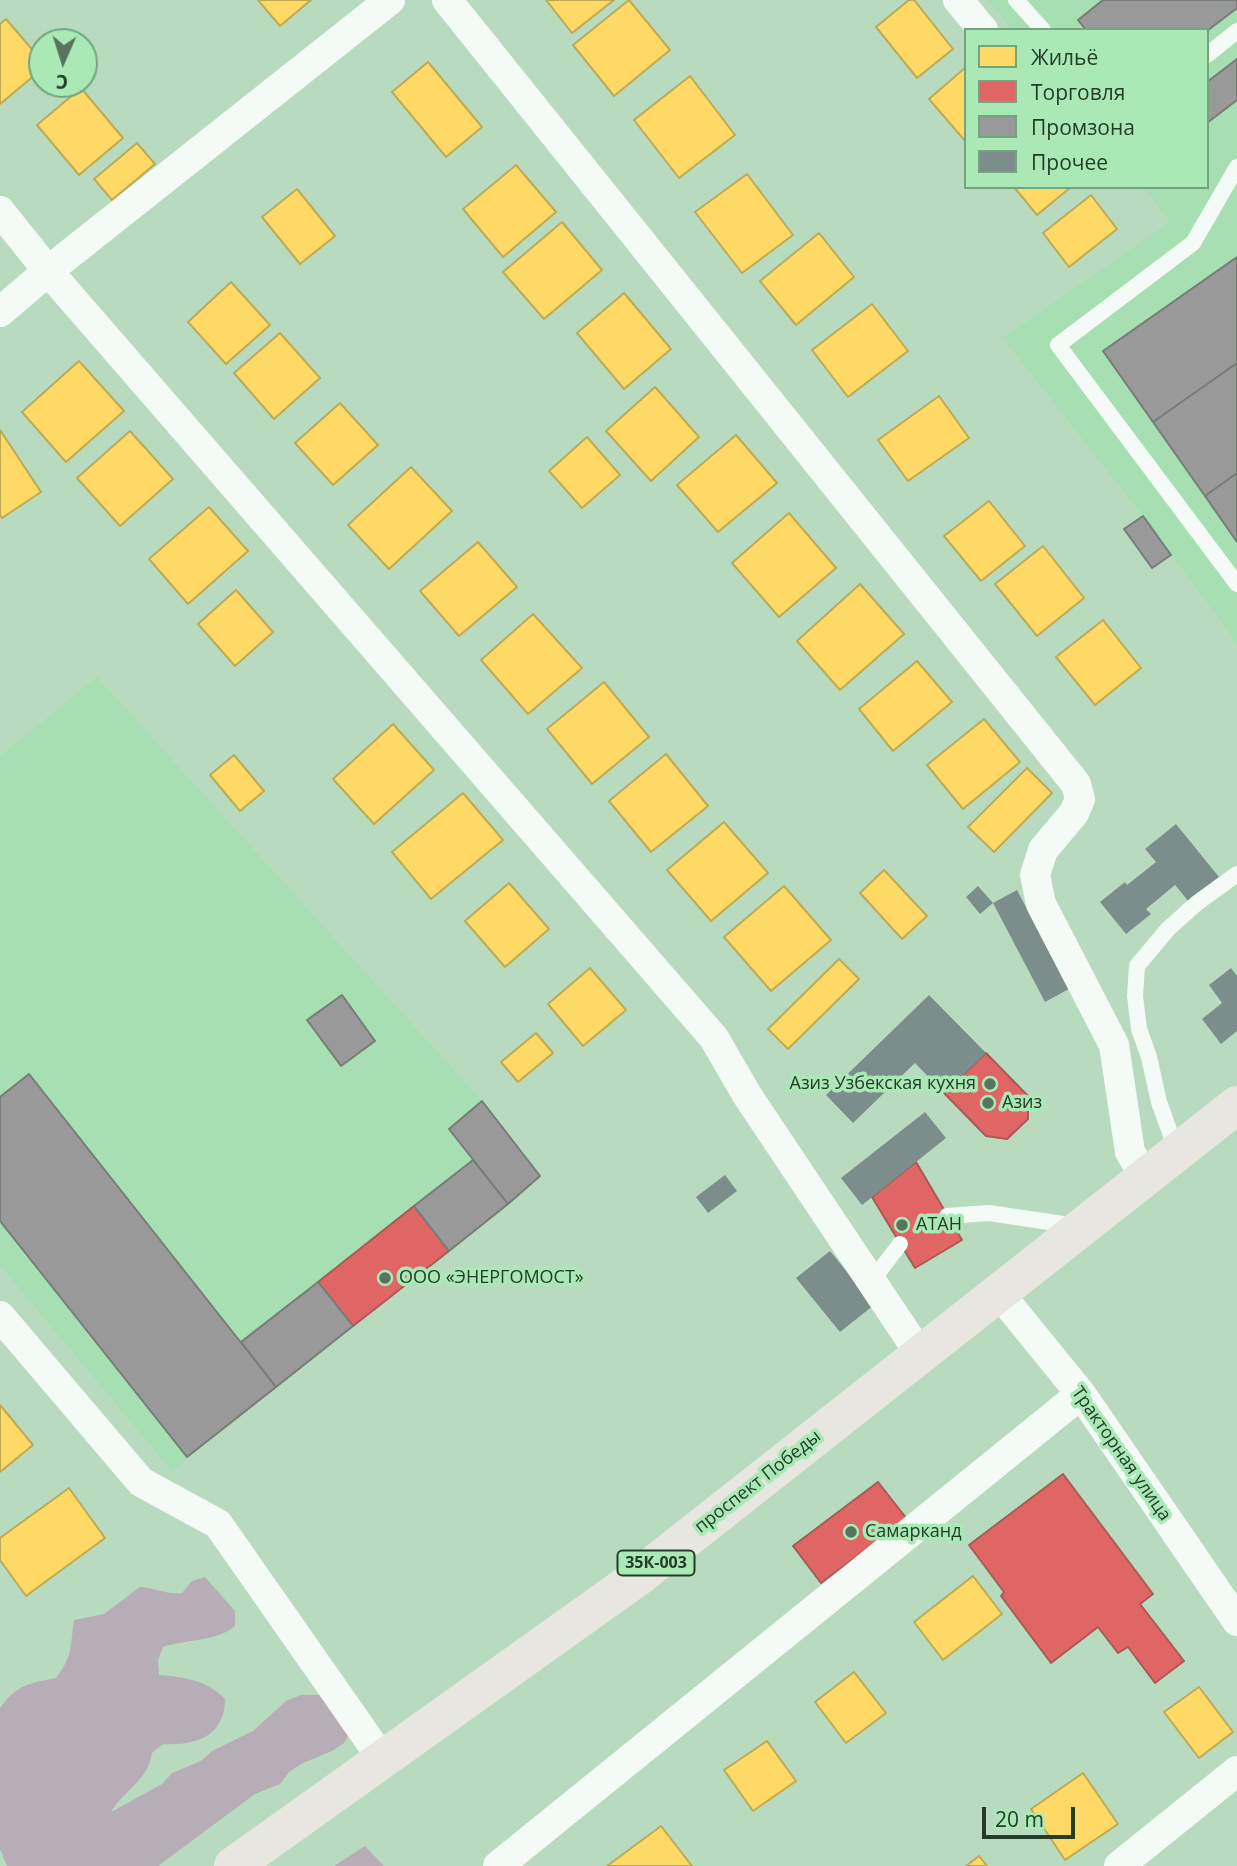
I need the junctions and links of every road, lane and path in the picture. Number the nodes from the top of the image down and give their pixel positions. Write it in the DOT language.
graph roads {
  1 [pos="390,0"];
  2 [pos="447,0"];
  3 [pos="958,0"];
  4 [pos="1016,0"];
  5 [pos="981,28"];
  6 [pos="1041,28"];
  7 [pos="1237,31"];
  8 [pos="1209,53"];
  9 [pos="1237,167"];
  10 [pos="0,211"];
  11 [pos="48,271"];
  12 [pos="0,312"];
  13 [pos="1237,584"];
  14 [pos="1237,874"];
  15 [pos="1237,1105"];
  16 [pos="1177,1152"];
  17 [pos="1145,1177"];
  18 [pos="947,1216"];
  19 [pos="1082,1226"];
  20 [pos="900,1244"];
  21 [pos="871,1282"];
  22 [pos="999,1292"];
  23 [pos="0,1317"];
  24 [pos="920,1354"];
  25 [pos="1081,1394"];
  26 [pos="1237,1621"];
  27 [pos="383,1760"];
  28 [pos="1237,1771"];
  29 [pos="233,1866"];
  30 [pos="498,1866"];
  31 [pos="1119,1866"];
  1 -- 11 [label="street"];
  2 -- 17 [label="street"];
  3 -- 5 [label="street"];
  4 -- 6 [label="lane"];
  7 -- 8 [label="lane"];
  9 -- 13 [label="lane"];
  10 -- 11 [label="street"];
  11 -- 12 [label="street"];
  11 -- 21 [label="street"];
  14 -- 16 [label="lane"];
  15 -- 16 [label="main road, проспект Победы / 35К-003"];
  16 -- 17 [label="main road, проспект Победы / 35К-003"];
  17 -- 19 [label="main road, проспект Победы / 35К-003"];
  18 -- 19 [label="lane"];
  19 -- 22 [label="main road, проспект Победы / 35К-003"];
  20 -- 21 [label="lane"];
  21 -- 24 [label="street"];
  22 -- 24 [label="main road, проспект Победы / 35К-003"];
  22 -- 25 [label="street, Тракторная улица"];
  23 -- 27 [label="street"];
  24 -- 27 [label="main road, проспект Победы / 35К-003"];
  25 -- 26 [label="street, Тракторная улица"];
  25 -- 30 [label="street"];
  27 -- 29 [label="main road, проспект Победы / 35К-003"];
  28 -- 31 [label="street"];
}
